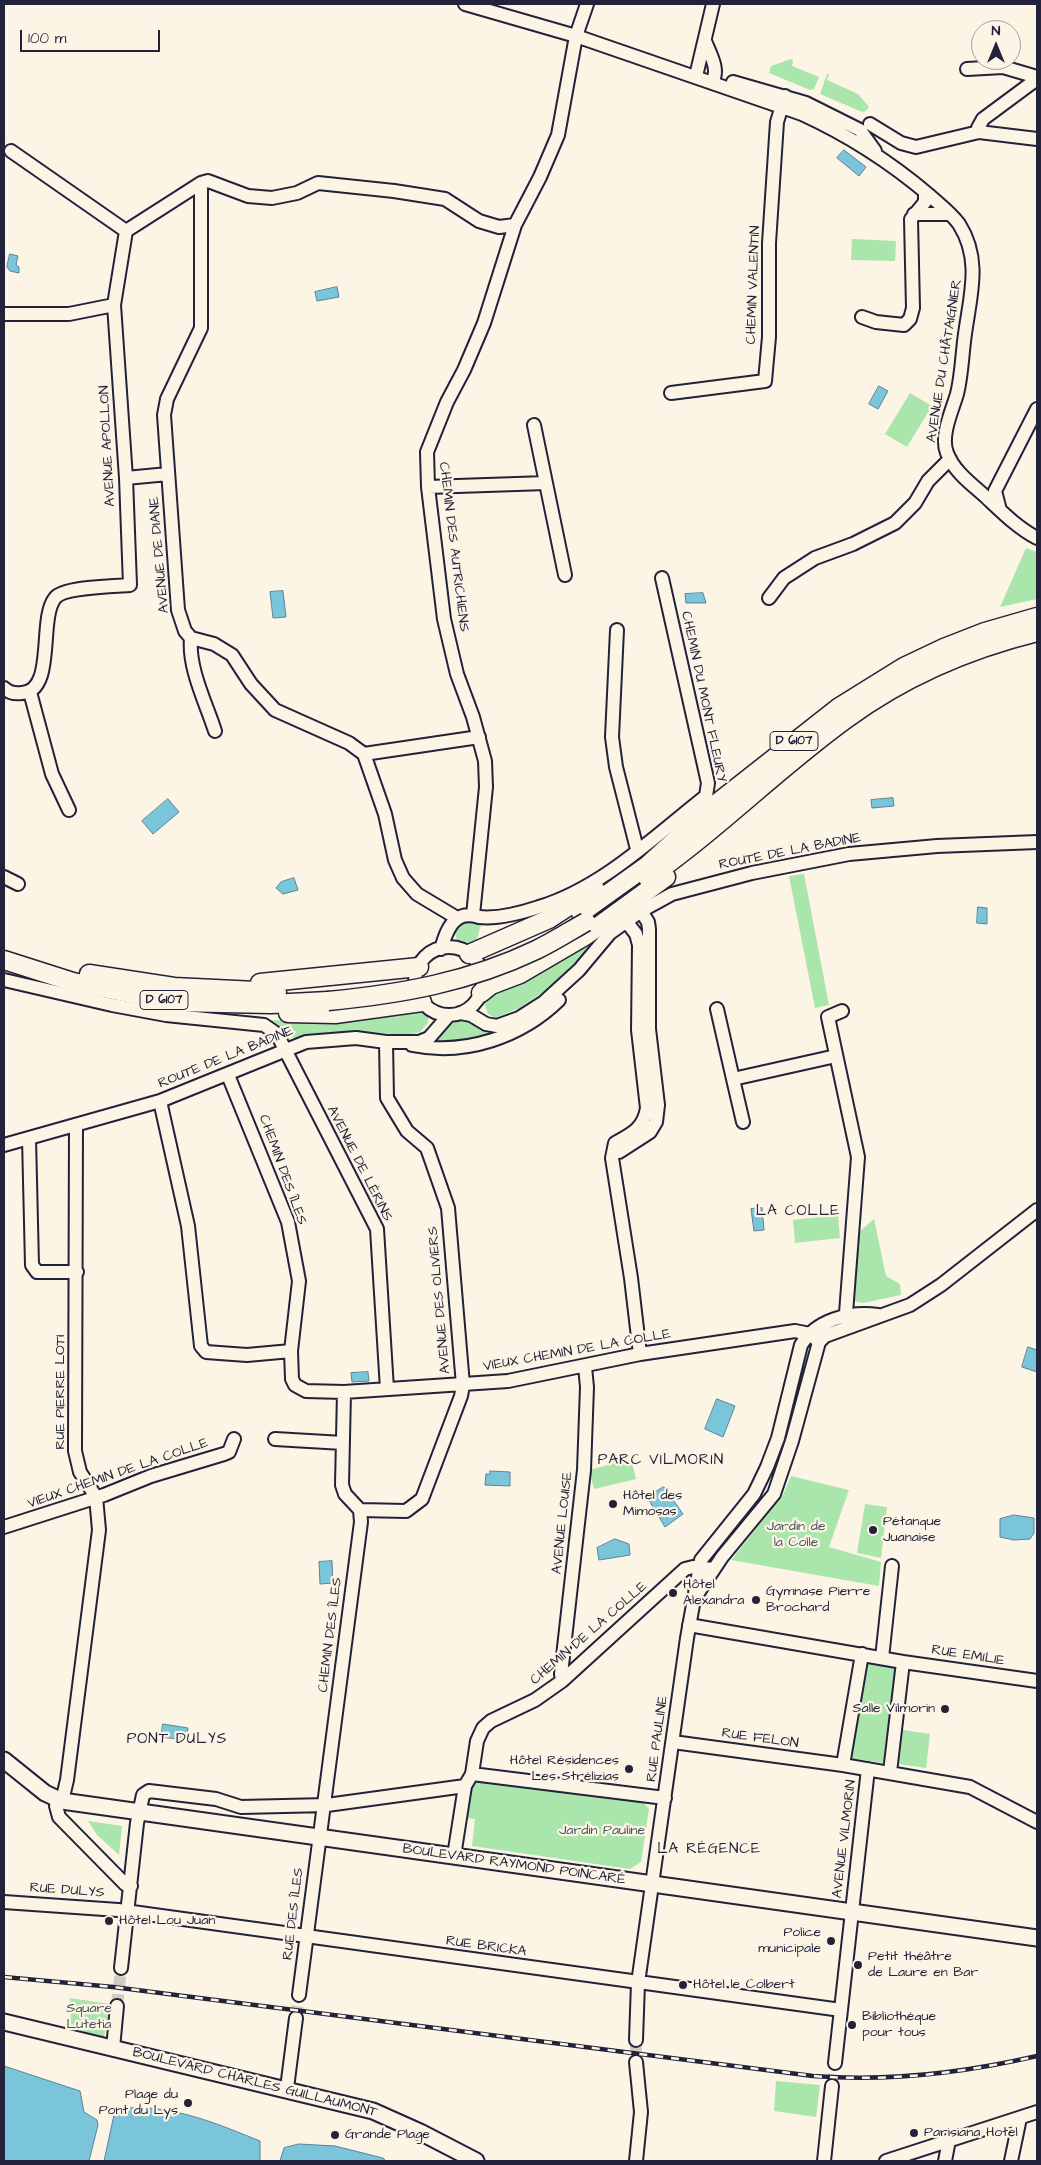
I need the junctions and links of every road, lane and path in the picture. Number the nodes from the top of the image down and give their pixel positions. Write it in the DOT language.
graph roads {
  1 [pos="464,4"];
  2 [pos="587,4"];
  3 [pos="714,4"];
  4 [pos="576,36"];
  5 [pos="705,42"];
  6 [pos="967,68"];
  7 [pos="696,76"];
  8 [pos="1037,78"];
  9 [pos="713,80"];
  10 [pos="783,101"];
  11 [pos="868,123"];
  12 [pos="829,126"];
  13 [pos="979,132"];
  14 [pos="1037,139"];
  15 [pos="11,150"];
  16 [pos="880,158"];
  17 [pos="201,183"];
  18 [pos="925,192"];
  19 [pos="914,214"];
  20 [pos="950,214"];
  21 [pos="515,225"];
  22 [pos="126,231"];
  23 [pos="114,305"];
  24 [pos="4,314"];
  25 [pos="862,317"];
  26 [pos="671,393"];
  27 [pos="1037,409"];
  28 [pos="534,425"];
  29 [pos="950,460"];
  30 [pos="168,474"];
  31 [pos="126,478"];
  32 [pos="546,483"];
  33 [pos="428,487"];
  34 [pos="1000,510"];
  35 [pos="1037,538"];
  36 [pos="565,575"];
  37 [pos="662,578"];
  38 [pos="769,598"];
  39 [pos="1037,617"];
  40 [pos="617,630"];
  41 [pos="1037,632"];
  42 [pos="192,638"];
  43 [pos="4,688"];
  44 [pos="30,692"];
  45 [pos="216,731"];
  46 [pos="479,737"];
  47 [pos="364,754"];
  48 [pos="712,806"];
  49 [pos="69,810"];
  50 [pos="726,817"];
  51 [pos="1037,842"];
  52 [pos="637,850"];
  53 [pos="4,876"];
  54 [pos="18,884"];
  55 [pos="641,911"];
  56 [pos="473,914"];
  57 [pos="457,918"];
  58 [pos="583,918"];
  59 [pos="626,921"];
  60 [pos="4,948"];
  61 [pos="446,948"];
  62 [pos="469,954"];
  63 [pos="4,960"];
  64 [pos="419,967"];
  65 [pos="578,970"];
  66 [pos="4,980"];
  67 [pos="174,994"];
  68 [pos="477,999"];
  69 [pos="429,1007"];
  70 [pos="717,1009"];
  71 [pos="842,1012"];
  72 [pos="454,1014"];
  73 [pos="478,1020"];
  74 [pos="436,1028"];
  75 [pos="644,1029"];
  76 [pos="386,1042"];
  77 [pos="405,1043"];
  78 [pos="284,1050"];
  79 [pos="836,1056"];
  80 [pos="228,1075"];
  81 [pos="733,1079"];
  82 [pos="160,1101"];
  83 [pos="743,1122"];
  84 [pos="76,1125"];
  85 [pos="28,1138"];
  86 [pos="4,1145"];
  87 [pos="1037,1210"];
  88 [pos="77,1272"];
  89 [pos="848,1322"];
  90 [pos="815,1338"];
  91 [pos="291,1351"];
  92 [pos="640,1354"];
  93 [pos="585,1367"];
  94 [pos="463,1385"];
  95 [pos="387,1389"];
  96 [pos="306,1391"];
  97 [pos="344,1392"];
  98 [pos="234,1439"];
  99 [pos="275,1440"];
  100 [pos="343,1443"];
  101 [pos="767,1467"];
  102 [pos="782,1472"];
  103 [pos="96,1498"];
  104 [pos="360,1510"];
  105 [pos="4,1527"];
  106 [pos="710,1547"];
  107 [pos="722,1557"];
  108 [pos="892,1566"];
  109 [pos="699,1568"];
  110 [pos="714,1569"];
  111 [pos="695,1597"];
  112 [pos="689,1625"];
  113 [pos="862,1654"];
  114 [pos="882,1658"];
  115 [pos="903,1662"];
  116 [pos="562,1681"];
  117 [pos="1033,1681"];
  118 [pos="673,1742"];
  119 [pos="4,1760"];
  120 [pos="843,1765"];
  121 [pos="868,1769"];
  122 [pos="890,1772"];
  123 [pos="472,1774"];
  124 [pos="465,1786"];
  125 [pos="665,1798"];
  126 [pos="60,1800"];
  127 [pos="324,1804"];
  128 [pos="139,1812"];
  129 [pos="1037,1822"];
  130 [pos="319,1837"];
  131 [pos="454,1856"];
  132 [pos="653,1884"];
  133 [pos="131,1886"];
  134 [pos="4,1902"];
  135 [pos="128,1911"];
  136 [pos="851,1912"];
  137 [pos="306,1937"];
  138 [pos="1037,1938"];
  139 [pos="120,1968"];
  140 [pos="638,1983"];
  141 [pos="299,1995"];
  142 [pos="117,2006"];
  143 [pos="841,2010"];
  144 [pos="296,2018"];
  145 [pos="4,2022"];
  146 [pos="636,2040"];
  147 [pos="113,2048"];
  148 [pos="636,2062"];
  149 [pos="835,2063"];
  150 [pos="832,2086"];
  151 [pos="287,2088"];
  152 [pos="1037,2112"];
  153 [pos="1020,2118"];
  154 [pos="949,2140"];
  155 [pos="476,2161"];
  156 [pos="636,2161"];
  157 [pos="824,2161"];
  158 [pos="886,2161"];
  159 [pos="945,2161"];
  160 [pos="1011,2161"];
  1 -- 4 [label="street"];
  2 -- 4 [label="street, CHEMIN DES AUTRICHIENS"];
  3 -- 5 [label="street"];
  4 -- 7 [label="street"];
  4 -- 21 [label="street, CHEMIN DES AUTRICHIENS"];
  5 -- 7 [label="street"];
  5 -- 9 [label="street"];
  6 -- 8 [label="street"];
  7 -- 9 [label="street"];
  8 -- 13 [label="street"];
  9 -- 10 [label="street"];
  10 -- 11 [label="street"];
  10 -- 12 [label="street"];
  10 -- 26 [label="street, CHEMIN VALENTIN"];
  11 -- 12 [label="street"];
  11 -- 13 [label="street"];
  11 -- 16 [label="street"];
  12 -- 16 [label="street, AVENUE DU CHÂTAIGNIER"];
  13 -- 14 [label="street"];
  15 -- 22 [label="street"];
  16 -- 18 [label="street, AVENUE DU CHÂTAIGNIER"];
  17 -- 21 [label="street"];
  17 -- 22 [label="street"];
  17 -- 30 [label="street, AVENUE DE DIANE"];
  18 -- 19 [label="street"];
  18 -- 20 [label="street, AVENUE DU CHÂTAIGNIER"];
  19 -- 20 [label="street"];
  19 -- 25 [label="street"];
  20 -- 29 [label="street, AVENUE DU CHÂTAIGNIER"];
  21 -- 33 [label="street, CHEMIN DES AUTRICHIENS"];
  22 -- 23 [label="street, AVENUE APOLLON"];
  23 -- 24 [label="street"];
  23 -- 31 [label="street, AVENUE APOLLON"];
  27 -- 34 [label="street"];
  28 -- 32 [label="street"];
  29 -- 34 [label="street, AVENUE DU CHÂTAIGNIER"];
  29 -- 38 [label="street"];
  30 -- 31 [label="street"];
  30 -- 42 [label="street, AVENUE DE DIANE"];
  31 -- 44 [label="street, AVENUE APOLLON"];
  32 -- 33 [label="street"];
  32 -- 36 [label="street"];
  33 -- 46 [label="street, CHEMIN DES AUTRICHIENS"];
  34 -- 35 [label="street, AVENUE DU CHÂTAIGNIER"];
  37 -- 52 [label="street, CHEMIN DU MONT FLEURY"];
  39 -- 48 [label="highway, D 6107"];
  40 -- 52 [label="street"];
  41 -- 50 [label="highway, D 6107"];
  42 -- 45 [label="street"];
  42 -- 47 [label="street"];
  43 -- 44 [label="street"];
  44 -- 49 [label="street"];
  46 -- 47 [label="street"];
  46 -- 56 [label="street, CHEMIN DES AUTRICHIENS"];
  47 -- 57 [label="street"];
  48 -- 58 [label="highway, D 6107"];
  48 -- 62 [label="highway"];
  50 -- 58 [label="highway, D 6107"];
  50 -- 68 [label="highway"];
  51 -- 55 [label="street, ROUTE DE LA BADINE"];
  52 -- 56 [label="street"];
  53 -- 54 [label="street"];
  55 -- 59 [label="street, ROUTE DE LA BADINE"];
  55 -- 75 [label="street"];
  56 -- 57 [label="street"];
  57 -- 61 [label="street"];
  58 -- 67 [label="highway, D 6107"];
  59 -- 65 [label="street, ROUTE DE LA BADINE"];
  59 -- 75 [label="street"];
  60 -- 67 [label="highway, D 6107"];
  61 -- 62 [label="street"];
  61 -- 64 [label="street"];
  62 -- 68 [label="street"];
  63 -- 67 [label="highway, D 6107"];
  64 -- 67 [label="highway"];
  64 -- 69 [label="street"];
  65 -- 73 [label="street, ROUTE DE LA BADINE"];
  65 -- 77 [label="street, ROUTE DE LA BADINE"];
  66 -- 78 [label="street, AVENUE DE LÉRINS"];
  67 -- 69 [label="highway"];
  68 -- 72 [label="street"];
  68 -- 73 [label="street"];
  69 -- 72 [label="street"];
  69 -- 74 [label="street"];
  70 -- 81 [label="street"];
  71 -- 79 [label="street"];
  72 -- 73 [label="street, ROUTE DE LA BADINE"];
  72 -- 74 [label="street, ROUTE DE LA BADINE"];
  74 -- 77 [label="street, ROUTE DE LA BADINE"];
  75 -- 92 [label="street"];
  76 -- 77 [label="street, ROUTE DE LA BADINE"];
  76 -- 78 [label="street, ROUTE DE LA BADINE"];
  76 -- 94 [label="street, AVENUE DES OLIVIERS"];
  78 -- 80 [label="street, ROUTE DE LA BADINE"];
  78 -- 95 [label="street, AVENUE DE LÉRINS"];
  79 -- 81 [label="street"];
  79 -- 89 [label="street"];
  80 -- 82 [label="street, ROUTE DE LA BADINE"];
  80 -- 91 [label="street, CHEMIN DES ÎLES"];
  81 -- 83 [label="street"];
  82 -- 84 [label="street, ROUTE DE LA BADINE"];
  82 -- 91 [label="street"];
  84 -- 85 [label="street, ROUTE DE LA BADINE"];
  84 -- 88 [label="street, RUE PIERRE LOTI"];
  85 -- 86 [label="street, ROUTE DE LA BADINE"];
  85 -- 88 [label="street"];
  87 -- 89 [label="street"];
  88 -- 103 [label="street, RUE PIERRE LOTI"];
  89 -- 90 [label="street"];
  90 -- 92 [label="street, VIEUX CHEMIN DE LA COLLE"];
  90 -- 101 [label="street"];
  90 -- 102 [label="street"];
  91 -- 96 [label="street, CHEMIN DES ÎLES"];
  92 -- 93 [label="street, VIEUX CHEMIN DE LA COLLE"];
  93 -- 94 [label="street, VIEUX CHEMIN DE LA COLLE"];
  93 -- 116 [label="street, AVENUE LOUISE"];
  94 -- 95 [label="street, VIEUX CHEMIN DE LA COLLE"];
  94 -- 104 [label="street, AVENUE DES OLIVIERS"];
  95 -- 97 [label="street, VIEUX CHEMIN DE LA COLLE"];
  96 -- 97 [label="street, VIEUX CHEMIN DE LA COLLE"];
  97 -- 100 [label="street"];
  98 -- 103 [label="street, VIEUX CHEMIN DE LA COLLE"];
  99 -- 100 [label="street"];
  100 -- 104 [label="street"];
  101 -- 102 [label="street"];
  101 -- 106 [label="street"];
  102 -- 107 [label="street"];
  103 -- 105 [label="street, VIEUX CHEMIN DE LA COLLE"];
  103 -- 126 [label="street, RUE PIERRE LOTI"];
  104 -- 127 [label="street, CHEMIN DES ÎLES"];
  106 -- 107 [label="street"];
  106 -- 109 [label="street"];
  107 -- 110 [label="street"];
  108 -- 114 [label="street"];
  109 -- 110 [label="street, CHEMIN DE LA COLLE"];
  109 -- 111 [label="street, RUE PAULINE"];
  109 -- 116 [label="street, CHEMIN DE LA COLLE"];
  110 -- 111 [label="street, RUE PAULINE"];
  111 -- 112 [label="street, RUE PAULINE"];
  112 -- 113 [label="street"];
  112 -- 118 [label="street, RUE PAULINE"];
  113 -- 114 [label="street, RUE EMILIE"];
  113 -- 120 [label="street"];
  114 -- 115 [label="street, RUE EMILIE"];
  115 -- 117 [label="street, RUE EMILIE"];
  115 -- 122 [label="street"];
  116 -- 123 [label="street, CHEMIN DE LA COLLE"];
  118 -- 120 [label="street, RUE FELON"];
  118 -- 125 [label="street, RUE PAULINE"];
  119 -- 126 [label="main road, BOULEVARD RAYMOND POINCARÉ"];
  120 -- 121 [label="street, RUE FELON"];
  121 -- 122 [label="street, RUE FELON"];
  121 -- 136 [label="street, AVENUE VILMORIN"];
  122 -- 129 [label="street, RUE FELON"];
  123 -- 124 [label="street, CHEMIN DE LA COLLE"];
  123 -- 125 [label="street"];
  124 -- 127 [label="street"];
  124 -- 131 [label="street"];
  125 -- 132 [label="street, RUE PAULINE"];
  126 -- 128 [label="main road, BOULEVARD RAYMOND POINCARÉ"];
  126 -- 133 [label="street"];
  127 -- 128 [label="street"];
  127 -- 130 [label="street, CHEMIN DES ÎLES"];
  128 -- 130 [label="main road, BOULEVARD RAYMOND POINCARÉ"];
  128 -- 133 [label="street"];
  130 -- 131 [label="main road, BOULEVARD RAYMOND POINCARÉ"];
  130 -- 137 [label="street, RUE DES ÎLES"];
  131 -- 132 [label="main road, BOULEVARD RAYMOND POINCARÉ"];
  132 -- 136 [label="main road, BOULEVARD RAYMOND POINCARÉ"];
  132 -- 140 [label="street, RUE PAULINE"];
  133 -- 135 [label="street"];
  134 -- 135 [label="street, RUE DULYS"];
  135 -- 137 [label="street, RUE BRICKA"];
  135 -- 139 [label="street"];
  136 -- 138 [label="main road, BOULEVARD RAYMOND POINCARÉ"];
  136 -- 143 [label="street, AVENUE VILMORIN"];
  137 -- 140 [label="street, RUE BRICKA"];
  137 -- 141 [label="street, RUE DES ÎLES"];
  140 -- 143 [label="street, RUE BRICKA"];
  140 -- 146 [label="street, RUE PAULINE"];
  142 -- 147 [label="street"];
  143 -- 149 [label="street, AVENUE VILMORIN"];
  144 -- 151 [label="street"];
  145 -- 147 [label="main road, BOULEVARD CHARLES GUILLAUMONT"];
  147 -- 151 [label="main road, BOULEVARD CHARLES GUILLAUMONT"];
  148 -- 156 [label="street"];
  150 -- 157 [label="street"];
  151 -- 155 [label="main road, BOULEVARD CHARLES GUILLAUMONT"];
  152 -- 153 [label="street"];
  153 -- 154 [label="street"];
  153 -- 160 [label="street"];
  154 -- 158 [label="street"];
  154 -- 159 [label="street"];
}
